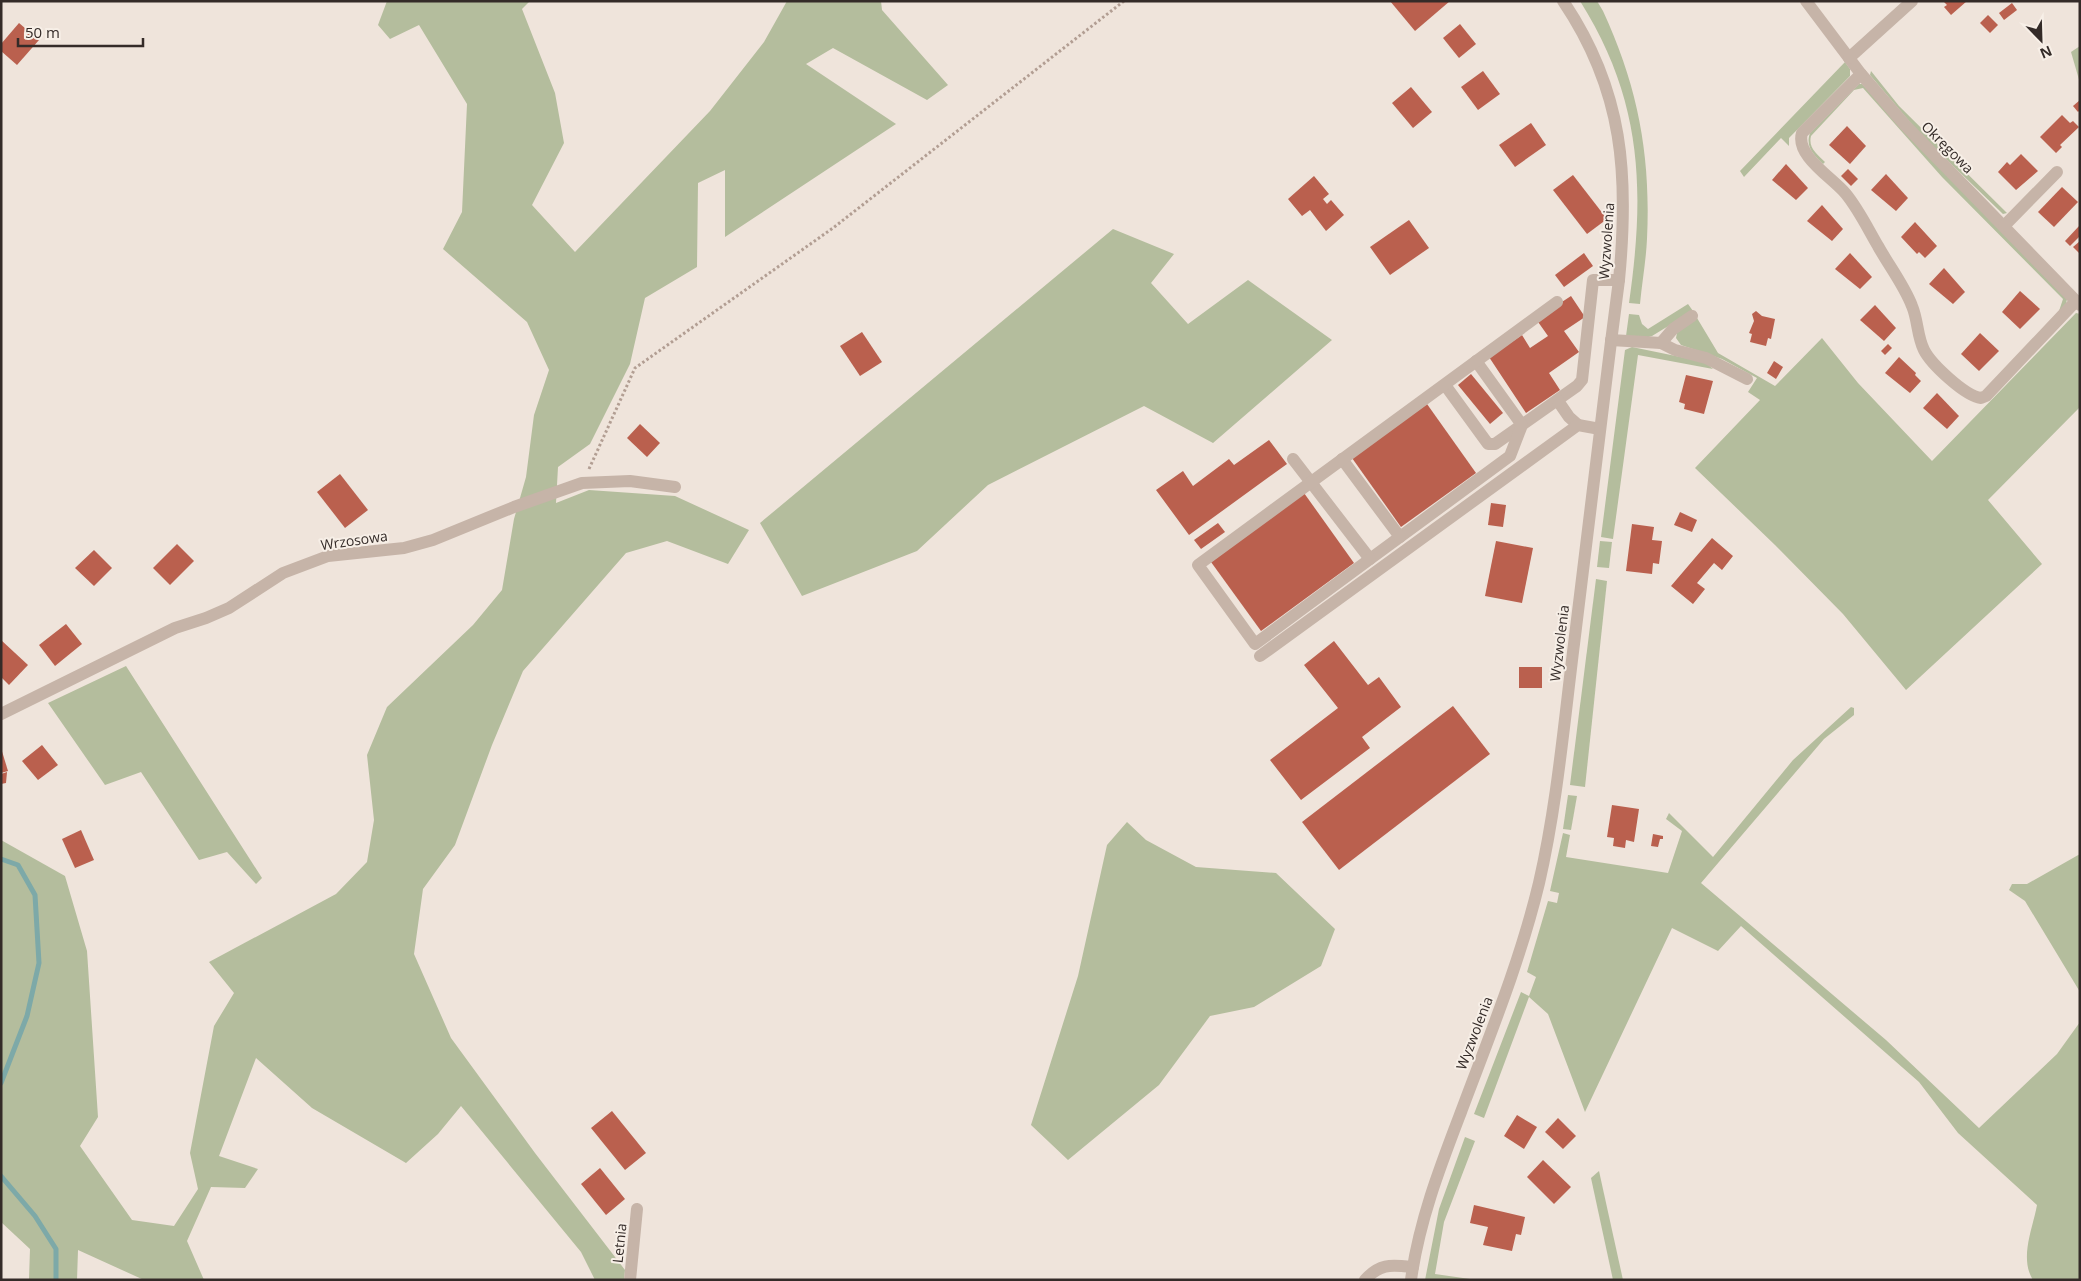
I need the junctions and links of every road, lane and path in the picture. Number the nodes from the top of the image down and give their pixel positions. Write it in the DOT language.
graph roads {
  1 [pos="1124,1"];
  2 [pos="1563,1"];
  3 [pos="1806,1"];
  4 [pos="1912,1"];
  5 [pos="1849,58"];
  6 [pos="1861,74"];
  7 [pos="2057,172"];
  8 [pos="2004,226"];
  9 [pos="1619,280"];
  10 [pos="1557,302"];
  11 [pos="2078,303"];
  12 [pos="1692,316"];
  13 [pos="1611,340"];
  14 [pos="1661,343"];
  15 [pos="1476,361"];
  16 [pos="1747,379"];
  17 [pos="1444,385"];
  18 [pos="1558,401"];
  19 [pos="1578,425"];
  20 [pos="1522,426"];
  21 [pos="1600,428"];
  22 [pos="1292,459"];
  23 [pos="1342,459"];
  24 [pos="1310,482"];
  25 [pos="582,483"];
  26 [pos="675,487"];
  27 [pos="1400,537"];
  28 [pos="1370,559"];
  29 [pos="1260,656"];
  30 [pos="1,714"];
  31 [pos="637,1208"];
  32 [pos="1412,1273"];
  33 [pos="630,1280"];
  34 [pos="1365,1280"];
  1 -- 25 [label="path"];
  2 -- 9 [label="street, Wyzwolenia"];
  3 -- 5 [label="street, Okręgowa"];
  4 -- 5 [label="street"];
  5 -- 6 [label="street, Okręgowa"];
  6 -- 8 [label="street, Okręgowa"];
  6 -- 11 [label="street"];
  7 -- 8 [label="street"];
  8 -- 11 [label="street, Okręgowa"];
  9 -- 13 [label="street, Wyzwolenia"];
  9 -- 18 [label="street"];
  10 -- 15 [label="street"];
  12 -- 14 [label="street"];
  13 -- 14 [label="street"];
  13 -- 21 [label="street, Wyzwolenia"];
  14 -- 16 [label="street"];
  15 -- 17 [label="street"];
  15 -- 20 [label="street"];
  17 -- 20 [label="street"];
  17 -- 23 [label="street"];
  18 -- 19 [label="street"];
  18 -- 20 [label="street"];
  19 -- 21 [label="street"];
  19 -- 29 [label="street"];
  20 -- 27 [label="street"];
  21 -- 32 [label="street, Wyzwolenia"];
  22 -- 24 [label="street"];
  23 -- 24 [label="street"];
  23 -- 27 [label="street"];
  24 -- 28 [label="street"];
  24 -- 28 [label="street"];
  25 -- 26 [label="street, Wrzosowa"];
  25 -- 30 [label="street, Wrzosowa"];
  27 -- 28 [label="street"];
  31 -- 33 [label="street, Letnia"];
  32 -- 34 [label="street"];
}
